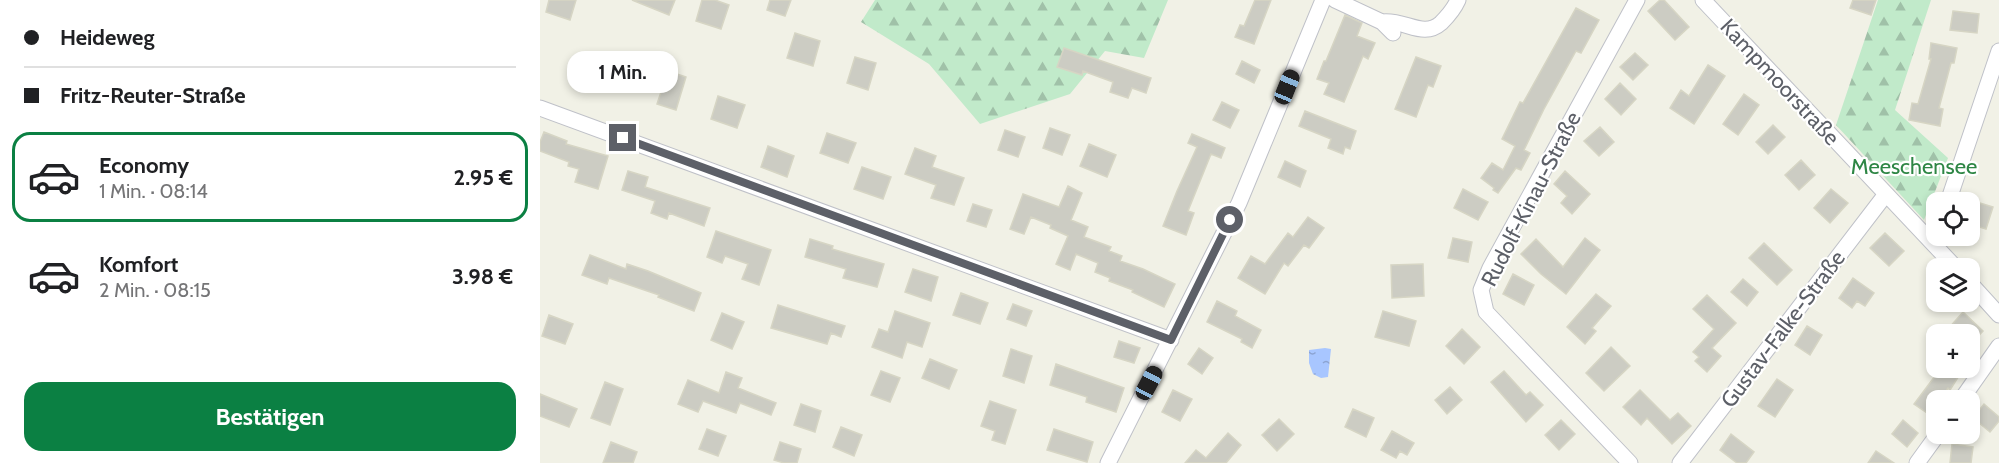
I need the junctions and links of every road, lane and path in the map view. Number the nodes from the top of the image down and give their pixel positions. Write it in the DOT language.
graph roads {
  1 [pos="1323,0"];
  2 [pos="1335,0"];
  3 [pos="1458,0"];
  4 [pos="1637,0"];
  5 [pos="1703,0"];
  6 [pos="1999,51"];
  7 [pos="540,108"];
  8 [pos="1951,192"];
  9 [pos="1886,194"];
  10 [pos="1926,232"];
  11 [pos="1980,294"];
  12 [pos="1999,315"];
  13 [pos="1171,340"];
  14 [pos="1999,346"];
  15 [pos="1968,390"];
  16 [pos="1931,444"];
  17 [pos="1108,463"];
  18 [pos="1630,463"];
  19 [pos="1680,463"];
  20 [pos="1917,463"];
  1 -- 13 [label="street"];
  2 -- 3 [label="street"];
  4 -- 18 [label="street, Rudolf-Kinau-Straße"];
  5 -- 9 [label="street, Kampmoorstraße"];
  6 -- 8 [label="street"];
  7 -- 13 [label="street"];
  9 -- 10 [label="street, Kampmoorstraße"];
  9 -- 19 [label="street, Gustav-Falke-Straße"];
  11 -- 12 [label="street"];
  13 -- 17 [label="street"];
  14 -- 15 [label="street"];
  16 -- 20 [label="street"];
}
